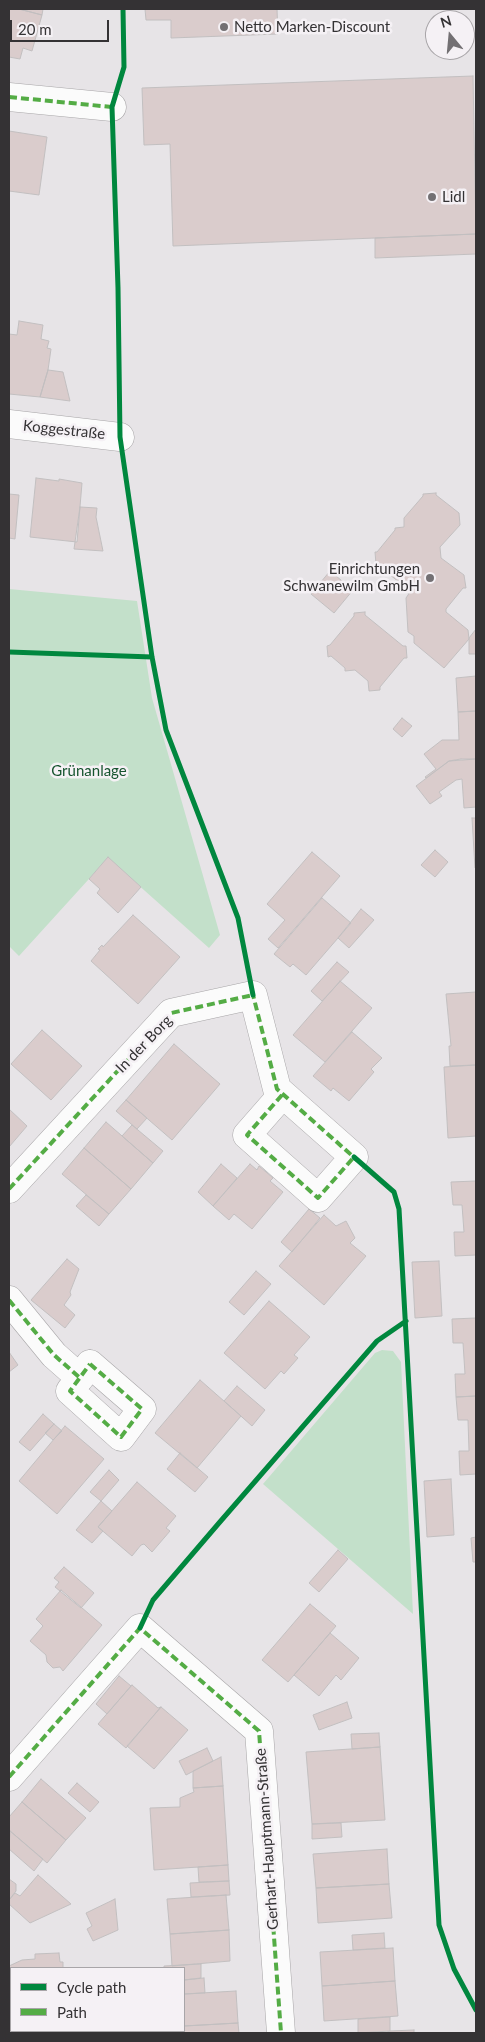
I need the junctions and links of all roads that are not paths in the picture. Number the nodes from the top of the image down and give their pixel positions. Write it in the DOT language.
graph roads {
  1 [pos="9,97"];
  2 [pos="112,107"];
  3 [pos="9,424"];
  4 [pos="120,437"];
  5 [pos="282,1095"];
  6 [pos="9,1189"];
  7 [pos="9,1300"];
  8 [pos="80,1378"];
  9 [pos="9,1777"];
  10 [pos="281,2033"];
  1 -- 2 [label="street"];
  3 -- 4 [label="street, Koggestraße"];
  5 -- 6 [label="street, In der Borg"];
  7 -- 8 [label="street"];
  9 -- 10 [label="street, Gerhart-Hauptmann-Straße"];
}
